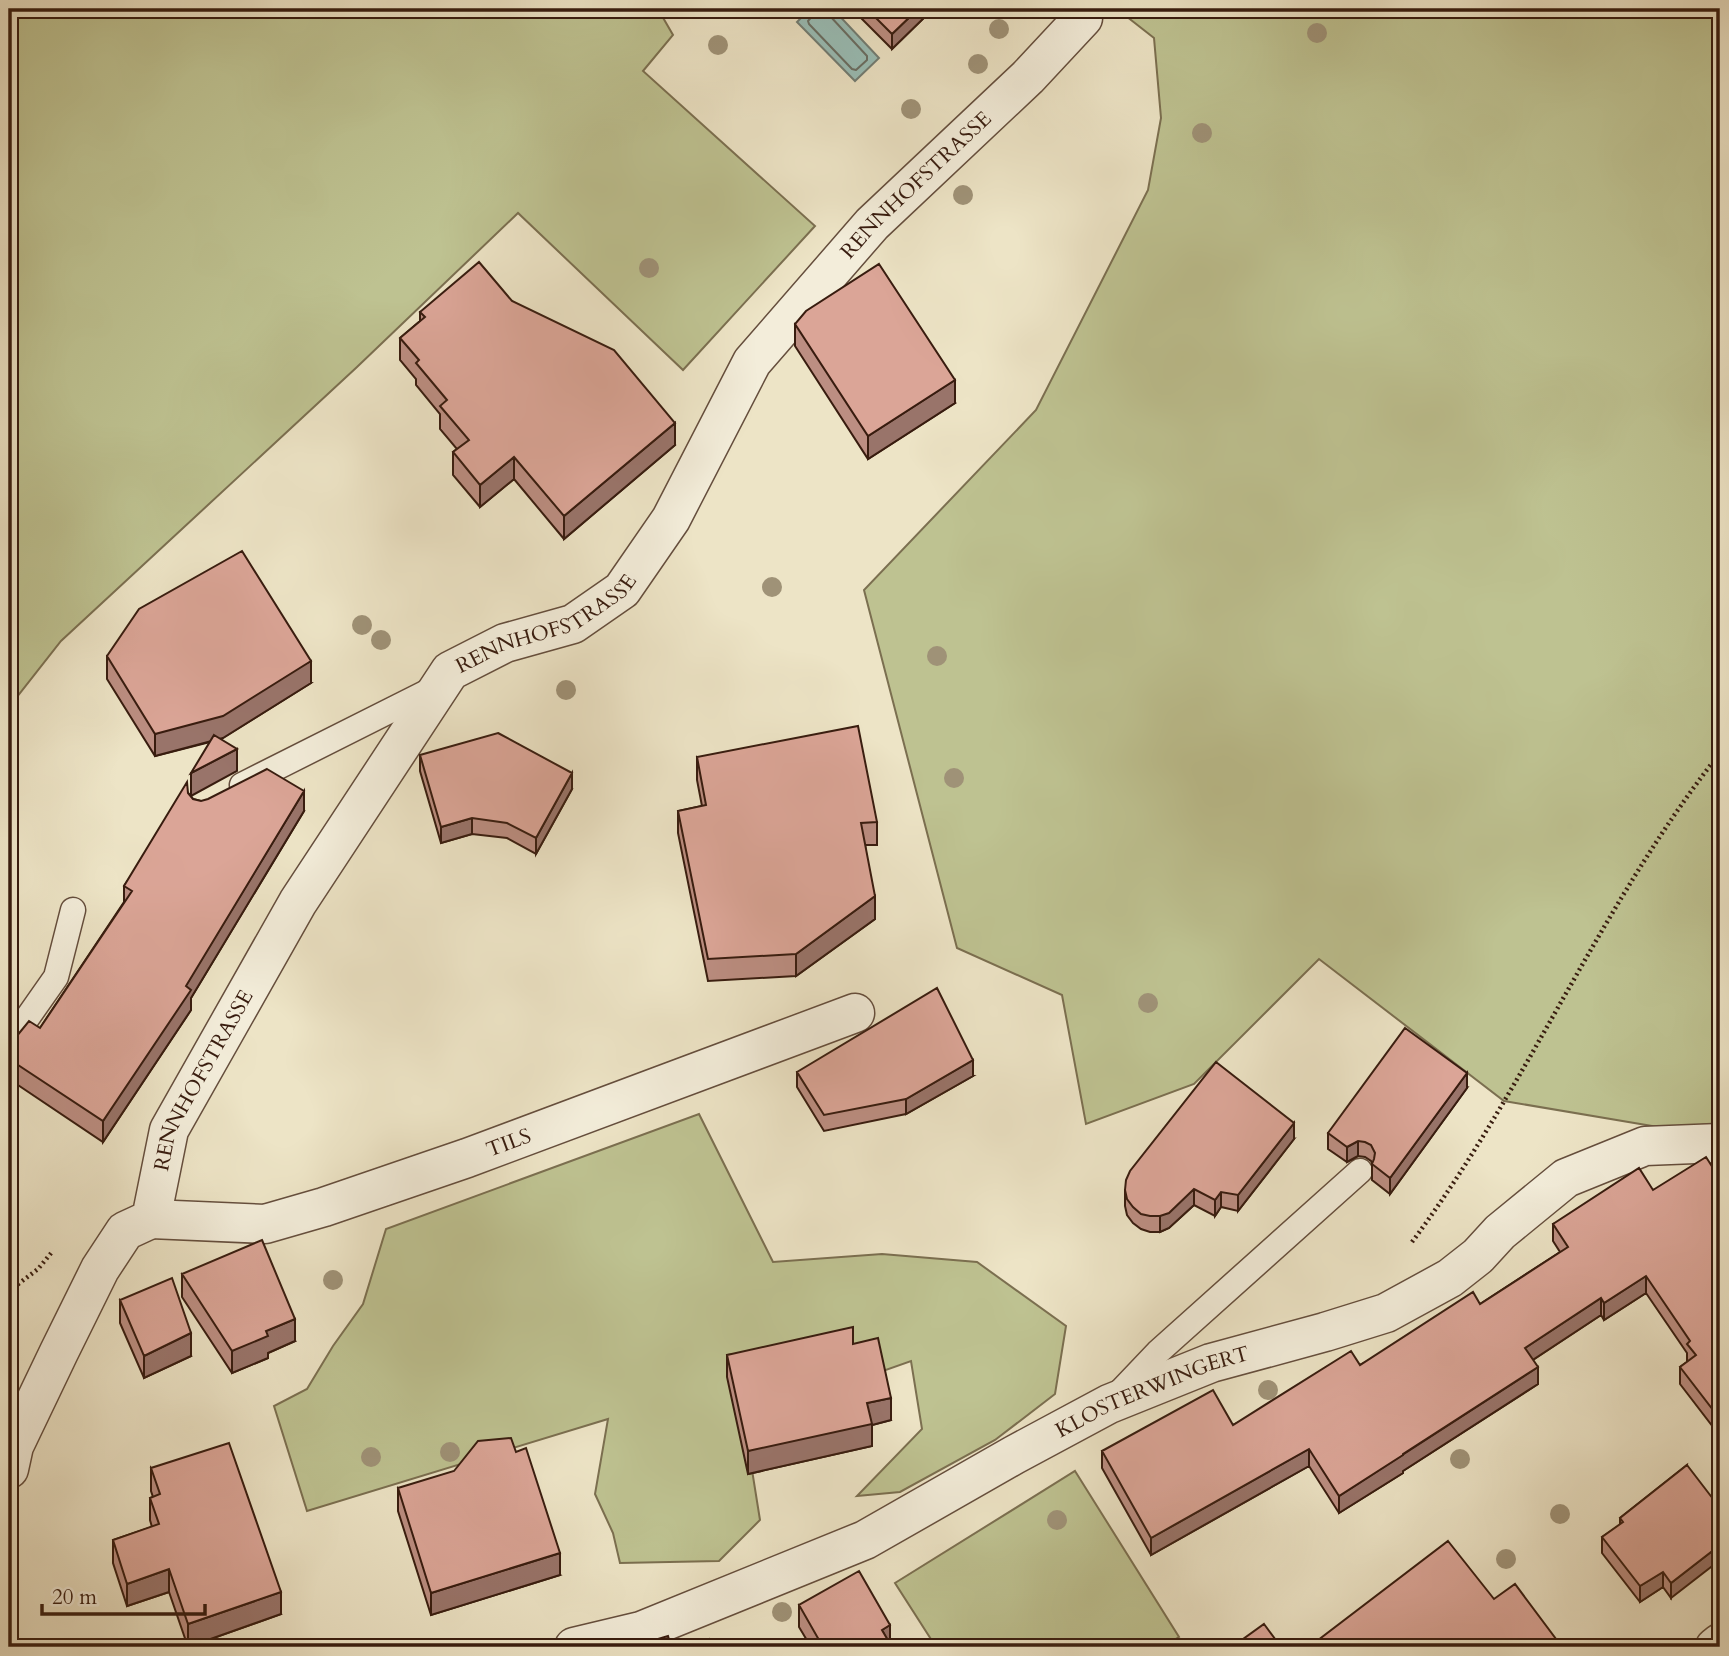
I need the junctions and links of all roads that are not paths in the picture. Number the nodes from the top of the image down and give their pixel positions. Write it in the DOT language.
graph roads {
  1 [pos="1083,18"];
  2 [pos="440,686"];
  3 [pos="225,794"];
  4 [pos="73,910"];
  5 [pos="855,1013"];
  6 [pos="9,1044"];
  7 [pos="1720,1143"];
  8 [pos="1360,1171"];
  9 [pos="151,1219"];
  10 [pos="1109,1404"];
  11 [pos="9,1469"];
  12 [pos="1720,1643"];
  13 [pos="574,1647"];
  14 [pos="1715,1647"];
  1 -- 2 [label="street, RENNHOFSTRASSE"];
  2 -- 3 [label="lane"];
  2 -- 9 [label="street, RENNHOFSTRASSE"];
  4 -- 6 [label="lane"];
  5 -- 9 [label="street, TILS"];
  7 -- 10 [label="street, KLOSTERWINGERT"];
  8 -- 10 [label="lane"];
  9 -- 11 [label="street"];
  10 -- 13 [label="street, KLOSTERWINGERT"];
  12 -- 14 [label="street"];
}
